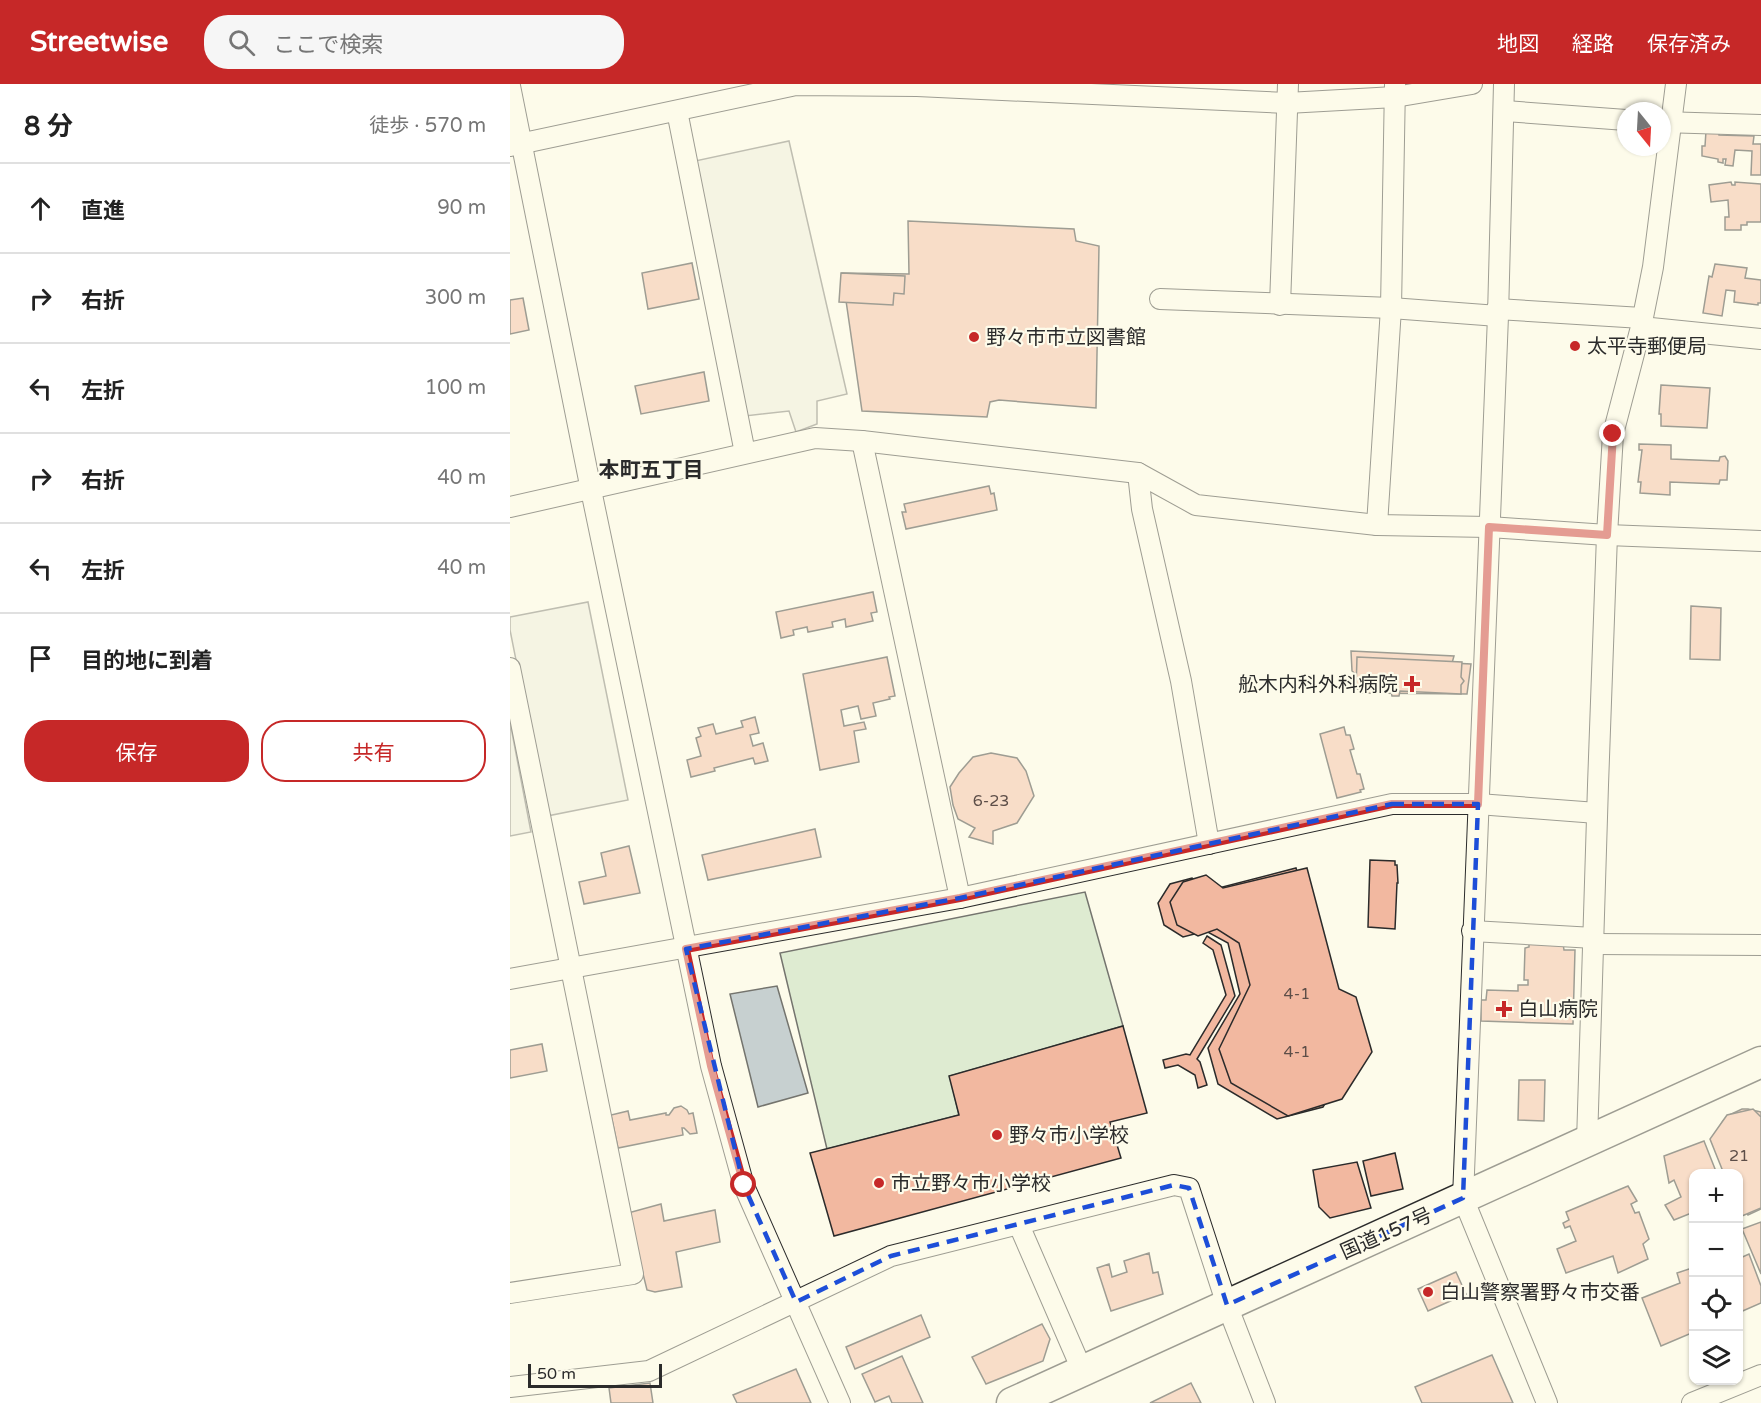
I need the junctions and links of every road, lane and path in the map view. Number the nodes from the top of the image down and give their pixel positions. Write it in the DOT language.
graph roads {
  1 [pos="796,84"];
  2 [pos="1472,84"];
  3 [pos="1504,84"];
  4 [pos="1676,84"];
  5 [pos="917,85"];
  6 [pos="510,86"];
  7 [pos="1038,88"];
  8 [pos="1181,91"];
  9 [pos="1395,91"];
  10 [pos="1288,93"];
  11 [pos="1671,105"];
  12 [pos="677,111"];
  13 [pos="1505,111"];
  14 [pos="1617,119"];
  15 [pos="1671,122"];
  16 [pos="1761,125"];
  17 [pos="516,145"];
  18 [pos="1664,156"];
  19 [pos="1161,299"];
  20 [pos="1280,305"];
  21 [pos="1391,308"];
  22 [pos="1497,313"];
  23 [pos="1641,323"];
  24 [pos="1761,339"];
  25 [pos="862,441"];
  26 [pos="745,453"];
  27 [pos="1138,473"];
  28 [pos="591,490"];
  29 [pos="510,507"];
  30 [pos="1377,525"];
  31 [pos="1489,527"];
  32 [pos="1607,535"];
  33 [pos="1761,541"];
  34 [pos="510,668"];
  35 [pos="1478,804"];
  36 [pos="1597,813"];
  37 [pos="1209,844"];
  38 [pos="960,898"];
  39 [pos="1472,931"];
  40 [pos="1594,941"];
  41 [pos="1761,945"];
  42 [pos="686,949"];
  43 [pos="570,967"];
  44 [pos="510,979"];
  45 [pos="1761,1062"];
  46 [pos="1587,1142"];
  47 [pos="1462,1198"];
  48 [pos="1018,1225"];
  49 [pos="510,1293"];
  50 [pos="796,1302"];
  51 [pos="1227,1305"];
  52 [pos="1082,1370"];
  53 [pos="1761,1375"];
  54 [pos="510,1387"];
  55 [pos="840,1403"];
  56 [pos="1012,1403"];
  57 [pos="1265,1403"];
  58 [pos="1547,1403"];
  59 [pos="1692,1403"];
  1 -- 5 [label="street"];
  1 -- 12 [label="street"];
  2 -- 9 [label="street"];
  3 -- 13 [label="street"];
  4 -- 11 [label="street"];
  5 -- 7 [label="street"];
  6 -- 17 [label="street"];
  7 -- 8 [label="street"];
  8 -- 10 [label="street"];
  9 -- 10 [label="street"];
  9 -- 21 [label="street"];
  10 -- 20 [label="street"];
  12 -- 17 [label="street"];
  12 -- 26 [label="street"];
  13 -- 14 [label="street"];
  13 -- 22 [label="street"];
  15 -- 16 [label="street"];
  17 -- 28 [label="street"];
  18 -- 23 [label="street"];
  19 -- 20 [label="street"];
  20 -- 21 [label="street"];
  21 -- 22 [label="street"];
  21 -- 30 [label="street"];
  22 -- 23 [label="street"];
  22 -- 31 [label="street"];
  23 -- 24 [label="street"];
  23 -- 32 [label="street"];
  25 -- 26 [label="street"];
  25 -- 27 [label="street"];
  25 -- 38 [label="street"];
  26 -- 28 [label="street"];
  27 -- 30 [label="street"];
  27 -- 37 [label="street"];
  28 -- 29 [label="street"];
  28 -- 42 [label="street"];
  30 -- 31 [label="street"];
  31 -- 32 [label="street"];
  31 -- 35 [label="street"];
  32 -- 33 [label="street"];
  32 -- 36 [label="street"];
  34 -- 43 [label="street"];
  35 -- 36 [label="street"];
  35 -- 37 [label="street"];
  35 -- 39 [label="street"];
  36 -- 40 [label="street"];
  37 -- 38 [label="street"];
  38 -- 42 [label="street"];
  39 -- 40 [label="street"];
  39 -- 47 [label="street"];
  40 -- 41 [label="street"];
  40 -- 46 [label="street"];
  42 -- 43 [label="street"];
  42 -- 50 [label="street"];
  43 -- 44 [label="street"];
  43 -- 49 [label="street"];
  45 -- 46 [label="highway, 国道157号"];
  46 -- 47 [label="highway, 国道157号"];
  47 -- 51 [label="highway, 国道157号"];
  47 -- 58 [label="street"];
  48 -- 50 [label="street"];
  48 -- 51 [label="street"];
  48 -- 52 [label="street"];
  50 -- 54 [label="street"];
  50 -- 55 [label="street"];
  51 -- 52 [label="highway, 国道157号"];
  51 -- 57 [label="street"];
  52 -- 56 [label="highway, 国道157号"];
  53 -- 59 [label="street"];
}
